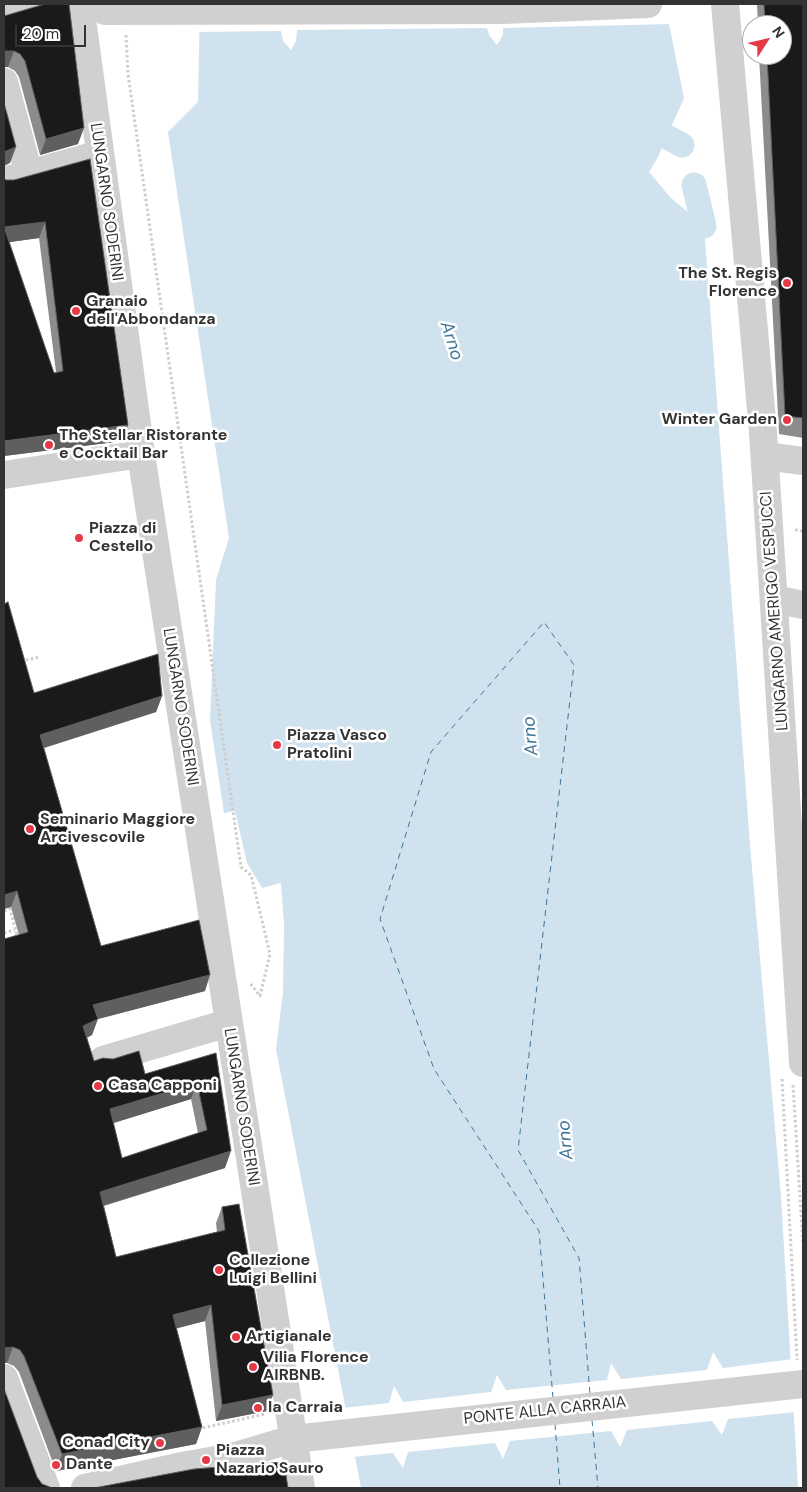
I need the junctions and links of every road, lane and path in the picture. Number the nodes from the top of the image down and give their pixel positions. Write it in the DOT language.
graph roads {
  1 [pos="26,4"];
  2 [pos="648,4"];
  3 [pos="725,4"];
  4 [pos="734,4"];
  5 [pos="85,6"];
  6 [pos="4,10"];
  7 [pos="126,30"];
  8 [pos="4,82"];
  9 [pos="100,154"];
  10 [pos="741,158"];
  11 [pos="29,174"];
  12 [pos="4,181"];
  13 [pos="141,454"];
  14 [pos="765,456"];
  15 [pos="803,461"];
  16 [pos="4,475"];
  17 [pos="775,599"];
  18 [pos="803,604"];
  19 [pos="40,657"];
  20 [pos="15,663"];
  21 [pos="4,911"];
  22 [pos="15,930"];
  23 [pos="4,933"];
  24 [pos="20,947"];
  25 [pos="244,976"];
  26 [pos="228,1023"];
  27 [pos="104,1060"];
  28 [pos="793,1066"];
  29 [pos="4,1378"];
  30 [pos="799,1378"];
  31 [pos="294,1439"];
  32 [pos="46,1488"];
  33 [pos="85,1488"];
  34 [pos="301,1488"];
  1 -- 6 [label="street"];
  2 -- 5 [label="street, bridge"];
  3 -- 10 [label="street, LUNGARNO AMERIGO VESPUCCI"];
  4 -- 10 [label="street, LUNGARNO AMERIGO VESPUCCI"];
  5 -- 9 [label="street, LUNGARNO SODERINI"];
  7 -- 25 [label="path"];
  8 -- 11 [label="street"];
  9 -- 11 [label="street"];
  9 -- 13 [label="street, LUNGARNO SODERINI"];
  10 -- 14 [label="street, LUNGARNO AMERIGO VESPUCCI"];
  11 -- 12 [label="street"];
  13 -- 16 [label="street"];
  13 -- 26 [label="street, LUNGARNO SODERINI"];
  14 -- 15 [label="street"];
  14 -- 17 [label="street, LUNGARNO AMERIGO VESPUCCI"];
  17 -- 18 [label="street"];
  17 -- 28 [label="street, LUNGARNO AMERIGO VESPUCCI"];
  19 -- 20 [label="path"];
  21 -- 22 [label="path"];
  22 -- 23 [label="path"];
  22 -- 24 [label="path"];
  26 -- 27 [label="street"];
  26 -- 31 [label="street, LUNGARNO SODERINI"];
  28 -- 30 [label="path"];
  29 -- 32 [label="street"];
  30 -- 31 [label="street, PONTE ALLA CARRAIA"];
  31 -- 33 [label="street"];
  31 -- 34 [label="street, LUNGARNO SODERINI"];
}
